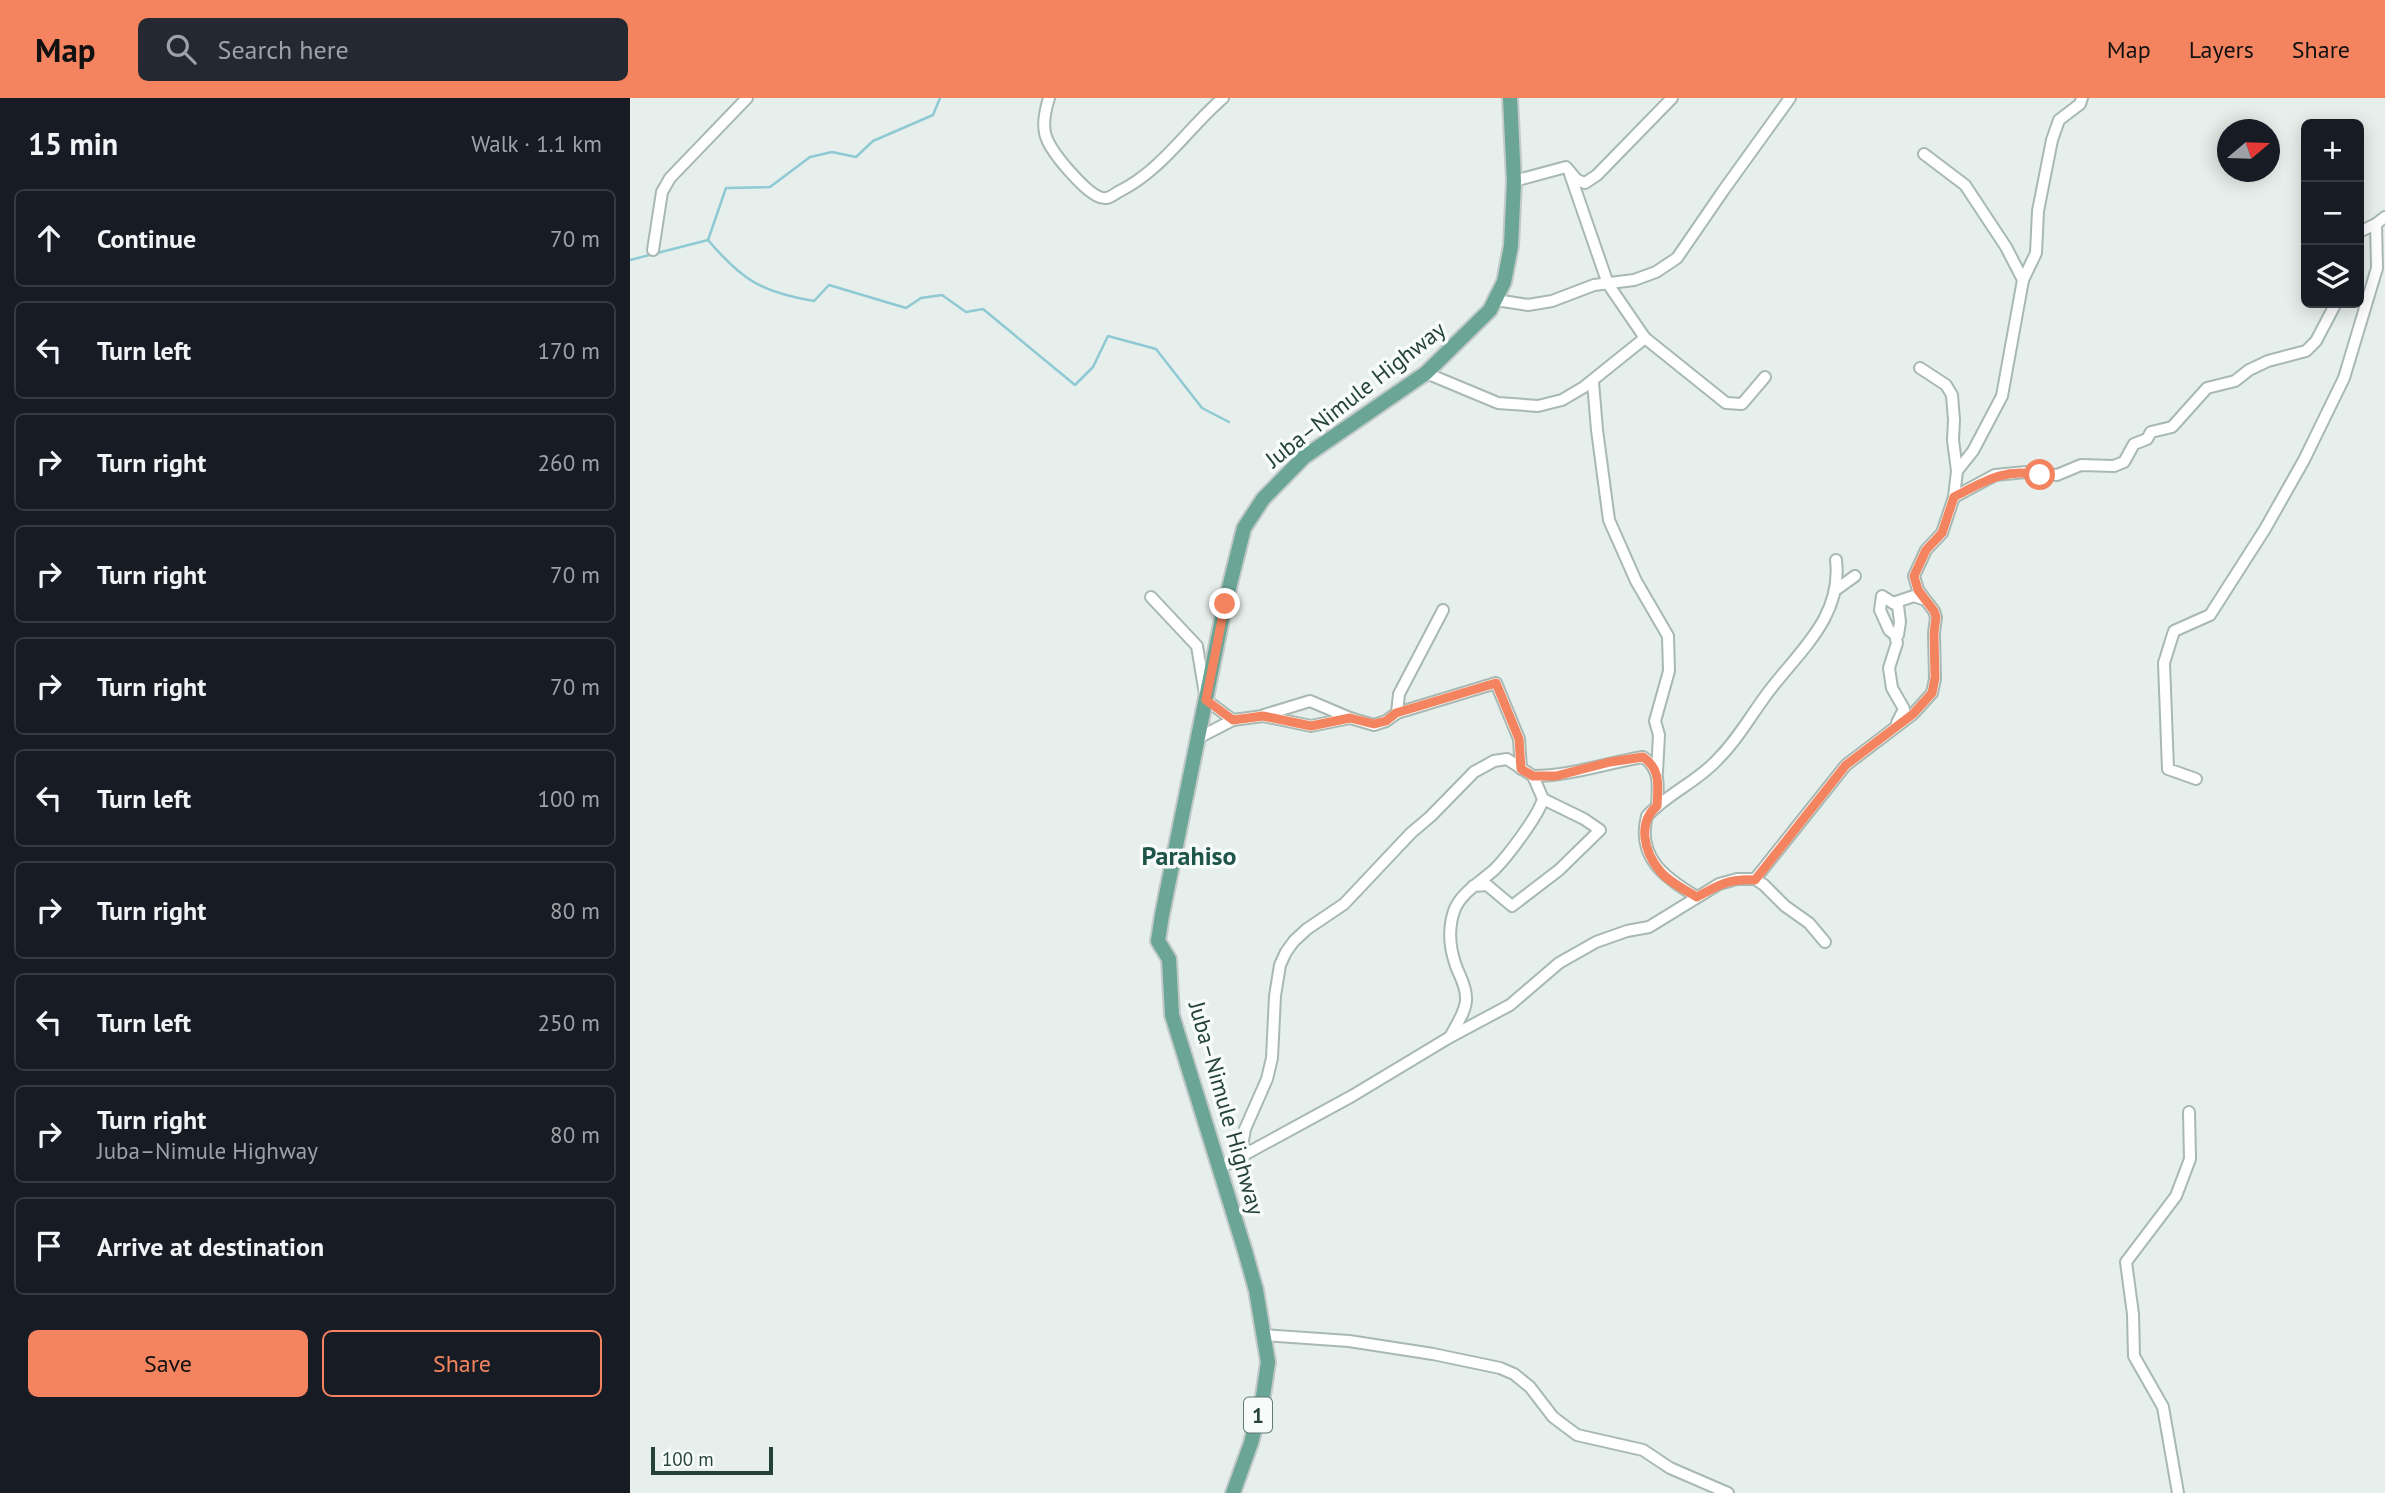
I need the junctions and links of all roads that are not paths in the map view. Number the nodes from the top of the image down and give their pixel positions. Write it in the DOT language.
graph roads {
  1 [pos="747,98"];
  2 [pos="1049,98"];
  3 [pos="1223,98"];
  4 [pos="1510,98"];
  5 [pos="1672,98"];
  6 [pos="1790,98"];
  7 [pos="2082,98"];
  8 [pos="1924,154"];
  9 [pos="1570,174"];
  10 [pos="1514,181"];
  11 [pos="2385,216"];
  12 [pos="2375,224"];
  13 [pos="2364,230"];
  14 [pos="653,250"];
  15 [pos="2023,280"];
  16 [pos="1608,284"];
  17 [pos="1496,300"];
  18 [pos="2333,308"];
  19 [pos="1645,338"];
  20 [pos="1920,368"];
  21 [pos="1426,373"];
  22 [pos="1765,377"];
  23 [pos="1593,382"];
  24 [pos="1957,471"];
  25 [pos="1954,497"];
  26 [pos="1836,559"];
  27 [pos="1855,576"];
  28 [pos="1837,589"];
  29 [pos="1151,597"];
  30 [pos="1925,600"];
  31 [pos="1443,610"];
  32 [pos="1206,700"];
  33 [pos="1396,713"];
  34 [pos="1263,716"];
  35 [pos="1350,718"];
  36 [pos="1233,720"];
  37 [pos="1893,728"];
  38 [pos="1198,738"];
  39 [pos="1521,769"];
  40 [pos="1657,772"];
  41 [pos="1533,776"];
  42 [pos="2196,779"];
  43 [pos="1543,799"];
  44 [pos="1657,806"];
  45 [pos="1755,880"];
  46 [pos="1473,886"];
  47 [pos="1697,897"];
  48 [pos="1825,942"];
  49 [pos="1450,1037"];
  50 [pos="2189,1112"];
  51 [pos="1240,1157"];
  52 [pos="1220,1168"];
  53 [pos="1263,1335"];
  54 [pos="1233,1493"];
  55 [pos="1728,1493"];
  56 [pos="2178,1493"];
  1 -- 14 [label="street"];
  2 -- 3 [label="street"];
  4 -- 10 [label="main road, Juba–Nimule Highway / 1"];
  5 -- 9 [label="street"];
  6 -- 16 [label="street"];
  7 -- 15 [label="street"];
  8 -- 15 [label="street"];
  9 -- 10 [label="street"];
  9 -- 16 [label="street"];
  10 -- 17 [label="main road, Juba–Nimule Highway / 1"];
  11 -- 12 [label="street"];
  12 -- 13 [label="street"];
  12 -- 42 [label="street"];
  15 -- 24 [label="street"];
  16 -- 17 [label="street"];
  16 -- 19 [label="street"];
  17 -- 21 [label="main road, Juba–Nimule Highway / 1"];
  18 -- 25 [label="street"];
  19 -- 22 [label="street"];
  19 -- 23 [label="street"];
  20 -- 24 [label="street"];
  21 -- 23 [label="street"];
  21 -- 32 [label="main road, Juba–Nimule Highway / 1"];
  23 -- 40 [label="street"];
  24 -- 25 [label="street"];
  25 -- 30 [label="street"];
  26 -- 28 [label="street"];
  27 -- 28 [label="street"];
  28 -- 44 [label="street"];
  29 -- 32 [label="street"];
  30 -- 37 [label="street"];
  30 -- 37 [label="street"];
  31 -- 33 [label="street"];
  32 -- 36 [label="street"];
  32 -- 38 [label="main road, Juba–Nimule Highway / 1"];
  33 -- 35 [label="street"];
  33 -- 39 [label="street"];
  34 -- 35 [label="street"];
  34 -- 35 [label="street"];
  34 -- 36 [label="street"];
  36 -- 38 [label="street"];
  37 -- 45 [label="street"];
  38 -- 52 [label="main road, Juba–Nimule Highway / 1"];
  39 -- 41 [label="street"];
  39 -- 51 [label="street"];
  40 -- 41 [label="street"];
  40 -- 44 [label="street"];
  41 -- 43 [label="street"];
  43 -- 46 [label="street"];
  43 -- 46 [label="street"];
  44 -- 47 [label="street"];
  45 -- 47 [label="street"];
  45 -- 48 [label="street"];
  46 -- 49 [label="street"];
  47 -- 49 [label="street"];
  49 -- 51 [label="street"];
  50 -- 56 [label="street"];
  51 -- 52 [label="street"];
  52 -- 53 [label="main road, Juba–Nimule Highway / 1"];
  53 -- 54 [label="main road, 1"];
  53 -- 55 [label="street"];
}
